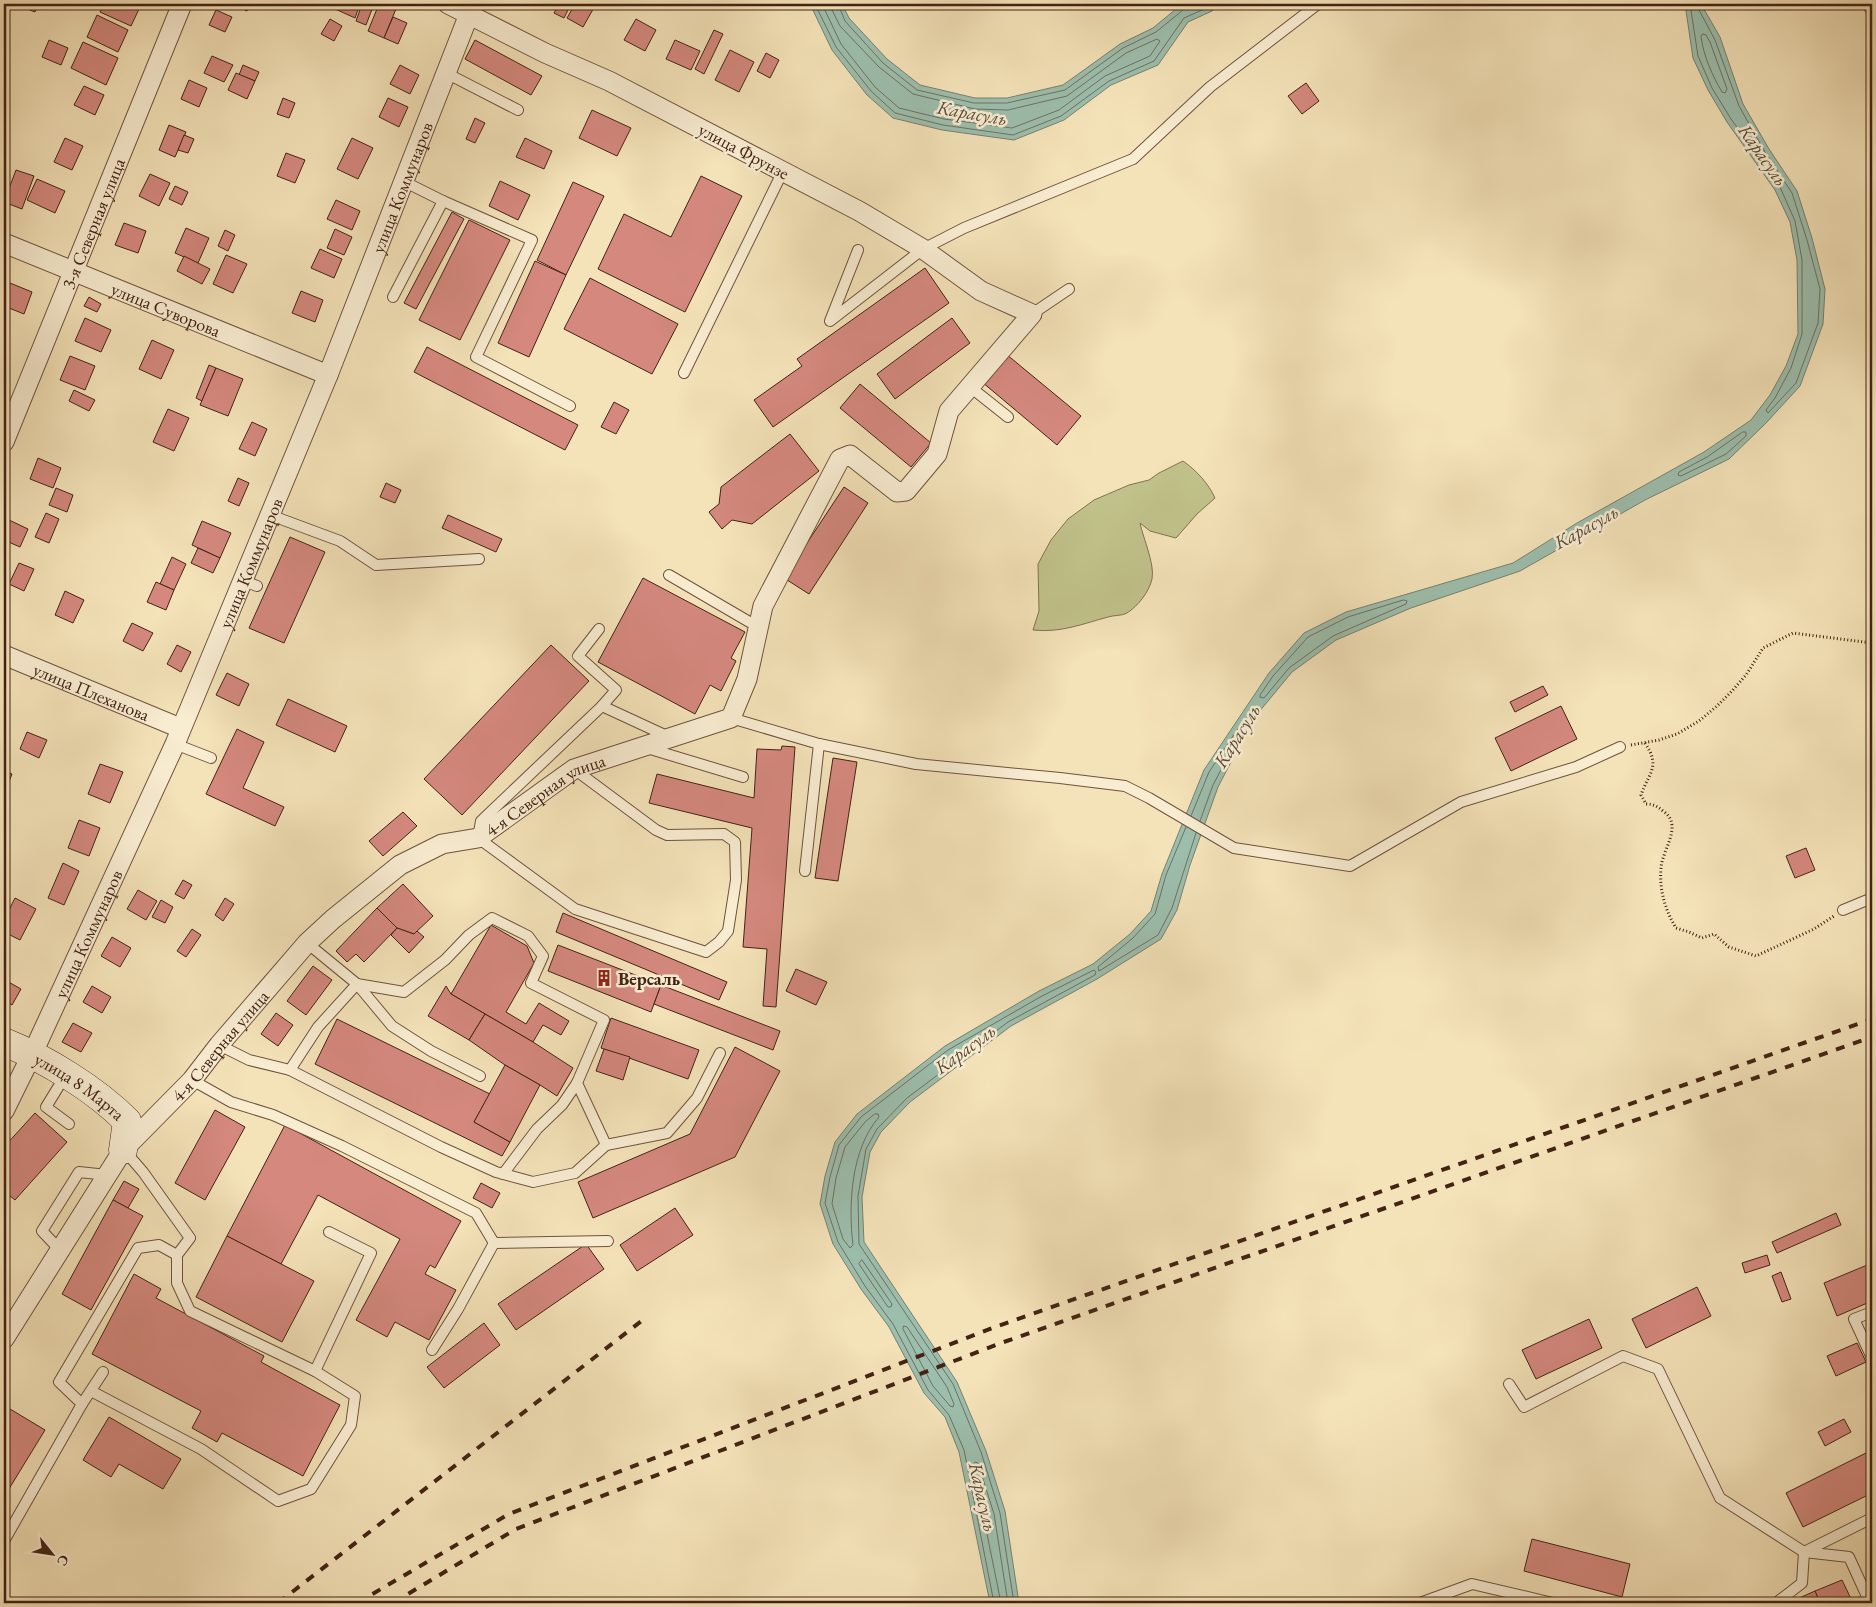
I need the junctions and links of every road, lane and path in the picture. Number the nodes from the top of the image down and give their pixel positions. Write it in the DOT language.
graph roads {
  1 [pos="182,4"];
  2 [pos="448,4"];
  3 [pos="1318,4"];
  4 [pos="1867,4"];
  5 [pos="471,9"];
  6 [pos="1872,11"];
  7 [pos="446,73"];
  8 [pos="518,110"];
  9 [pos="783,171"];
  10 [pos="404,182"];
  11 [pos="443,201"];
  12 [pos="4,243"];
  13 [pos="923,249"];
  14 [pos="858,250"];
  15 [pos="72,270"];
  16 [pos="1069,289"];
  17 [pos="393,298"];
  18 [pos="1032,314"];
  19 [pos="684,373"];
  20 [pos="328,375"];
  21 [pos="970,386"];
  22 [pos="570,406"];
  23 [pos="1008,418"];
  24 [pos="4,442"];
  25 [pos="270,515"];
  26 [pos="479,558"];
  27 [pos="669,575"];
  28 [pos="758,627"];
  29 [pos="599,629"];
  30 [pos="1872,643"];
  31 [pos="4,656"];
  32 [pos="602,706"];
  33 [pos="731,718"];
  34 [pos="177,736"];
  35 [pos="671,738"];
  36 [pos="819,744"];
  37 [pos="643,747"];
  38 [pos="1620,747"];
  39 [pos="211,758"];
  40 [pos="574,769"];
  41 [pos="742,777"];
  42 [pos="478,838"];
  43 [pos="805,871"];
  44 [pos="1872,898"];
  45 [pos="1843,910"];
  46 [pos="307,944"];
  47 [pos="357,984"];
  48 [pos="4,1042"];
  49 [pos="219,1045"];
  50 [pos="720,1052"];
  51 [pos="32,1054"];
  52 [pos="290,1070"];
  53 [pos="66,1075"];
  54 [pos="480,1076"];
  55 [pos="192,1080"];
  56 [pos="577,1084"];
  57 [pos="4,1111"];
  58 [pos="140,1120"];
  59 [pos="68,1124"];
  60 [pos="606,1145"];
  61 [pos="123,1150"];
  62 [pos="503,1174"];
  63 [pos="107,1175"];
  64 [pos="329,1232"];
  65 [pos="608,1242"];
  66 [pos="494,1243"];
  67 [pos="60,1250"];
  68 [pos="178,1256"];
  69 [pos="1872,1312"];
  70 [pos="4,1339"];
  71 [pos="432,1350"];
  72 [pos="1872,1358"];
  73 [pos="315,1371"];
  74 [pos="103,1372"];
  75 [pos="1509,1384"];
  76 [pos="91,1391"];
  77 [pos="82,1404"];
  78 [pos="1872,1518"];
  79 [pos="4,1541"];
  80 [pos="1804,1552"];
  81 [pos="1420,1603"];
  82 [pos="1553,1603"];
  83 [pos="1776,1603"];
  84 [pos="1870,1603"];
  1 -- 15 [label="street, 3-я Северная улица"];
  2 -- 5 [label="street, улица Фрунзе"];
  3 -- 13 [label="lane"];
  4 -- 6 [label="lane"];
  5 -- 7 [label="street, улица Коммунаров"];
  5 -- 9 [label="street, улица Фрунзе"];
  7 -- 8 [label="lane"];
  7 -- 10 [label="street, улица Коммунаров"];
  9 -- 13 [label="street, улица Фрунзе"];
  9 -- 19 [label="lane"];
  10 -- 11 [label="lane"];
  10 -- 20 [label="street, улица Коммунаров"];
  11 -- 17 [label="lane"];
  11 -- 22 [label="lane"];
  12 -- 15 [label="street, улица Суворова"];
  13 -- 14 [label="lane"];
  13 -- 18 [label="street, улица Фрунзе"];
  15 -- 20 [label="street, улица Суворова"];
  15 -- 24 [label="street, 3-я Северная улица"];
  16 -- 18 [label="lane"];
  18 -- 21 [label="street"];
  20 -- 25 [label="street, улица Коммунаров"];
  21 -- 23 [label="lane"];
  21 -- 28 [label="street"];
  25 -- 26 [label="lane"];
  25 -- 34 [label="street, улица Коммунаров"];
  27 -- 28 [label="lane"];
  28 -- 33 [label="street"];
  29 -- 32 [label="lane"];
  30 -- 45 [label="path"];
  31 -- 34 [label="street, улица Плеханова"];
  32 -- 35 [label="lane"];
  32 -- 42 [label="lane"];
  33 -- 35 [label="street, 4-я Северная улица"];
  33 -- 36 [label="lane"];
  34 -- 39 [label="lane"];
  34 -- 51 [label="street, улица Коммунаров"];
  35 -- 37 [label="street, 4-я Северная улица"];
  36 -- 38 [label="lane"];
  36 -- 43 [label="lane"];
  37 -- 40 [label="street, 4-я Северная улица"];
  37 -- 41 [label="lane"];
  40 -- 42 [label="street, 4-я Северная улица"];
  40 -- 42 [label="lane"];
  42 -- 46 [label="street, 4-я Северная улица"];
  44 -- 45 [label="lane"];
  46 -- 47 [label="lane"];
  46 -- 49 [label="street, 4-я Северная улица"];
  47 -- 52 [label="lane"];
  47 -- 54 [label="lane"];
  47 -- 56 [label="lane"];
  48 -- 51 [label="street, улица 8 Марта"];
  49 -- 52 [label="lane"];
  49 -- 55 [label="street, 4-я Северная улица"];
  50 -- 60 [label="lane"];
  51 -- 53 [label="street, улица 8 Марта"];
  51 -- 57 [label="street, улица Коммунаров"];
  52 -- 62 [label="lane"];
  53 -- 58 [label="street, улица 8 Марта"];
  53 -- 59 [label="lane"];
  55 -- 58 [label="street, 4-я Северная улица"];
  55 -- 66 [label="lane"];
  56 -- 60 [label="lane"];
  56 -- 62 [label="lane"];
  58 -- 61 [label="street, улица 8 Марта"];
  60 -- 62 [label="lane"];
  61 -- 63 [label="street"];
  61 -- 68 [label="lane"];
  63 -- 67 [label="street"];
  63 -- 67 [label="lane"];
  64 -- 73 [label="lane"];
  65 -- 66 [label="lane"];
  66 -- 71 [label="lane"];
  67 -- 70 [label="street"];
  68 -- 73 [label="lane"];
  68 -- 77 [label="lane"];
  69 -- 72 [label="lane"];
  73 -- 76 [label="lane"];
  74 -- 76 [label="lane"];
  75 -- 80 [label="lane"];
  76 -- 77 [label="lane"];
  77 -- 79 [label="lane"];
  78 -- 80 [label="lane"];
  80 -- 83 [label="lane"];
  80 -- 84 [label="lane"];
  81 -- 82 [label="lane"];
}
